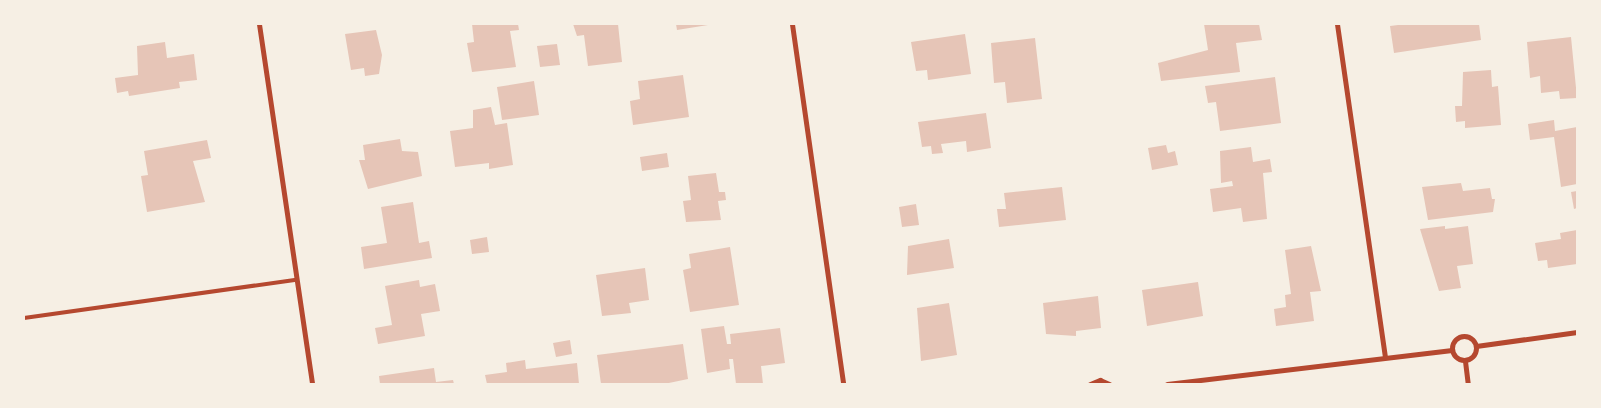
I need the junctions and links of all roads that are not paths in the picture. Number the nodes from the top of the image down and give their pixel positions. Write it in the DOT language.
graph roads {
  1 [pos="259,24"];
  2 [pos="792,24"];
  3 [pos="1337,24"];
  4 [pos="296,280"];
  5 [pos="24,318"];
  6 [pos="1577,332"];
  7 [pos="1476,346"];
  8 [pos="1452,350"];
  9 [pos="1386,357"];
  10 [pos="1465,361"];
  11 [pos="312,384"];
  12 [pos="844,384"];
  13 [pos="1090,384"];
  14 [pos="1109,384"];
  15 [pos="1166,384"];
  16 [pos="1468,384"];
  1 -- 4 [label="street"];
  2 -- 12 [label="street"];
  3 -- 9 [label="street"];
  4 -- 5 [label="lane"];
  4 -- 11 [label="street"];
  6 -- 7 [label="street"];
  7 -- 8 [label="street"];
  7 -- 10 [label="street"];
  8 -- 9 [label="street"];
  8 -- 10 [label="street"];
  9 -- 15 [label="street"];
  10 -- 16 [label="street"];
  13 -- 14 [label="street"];
}
